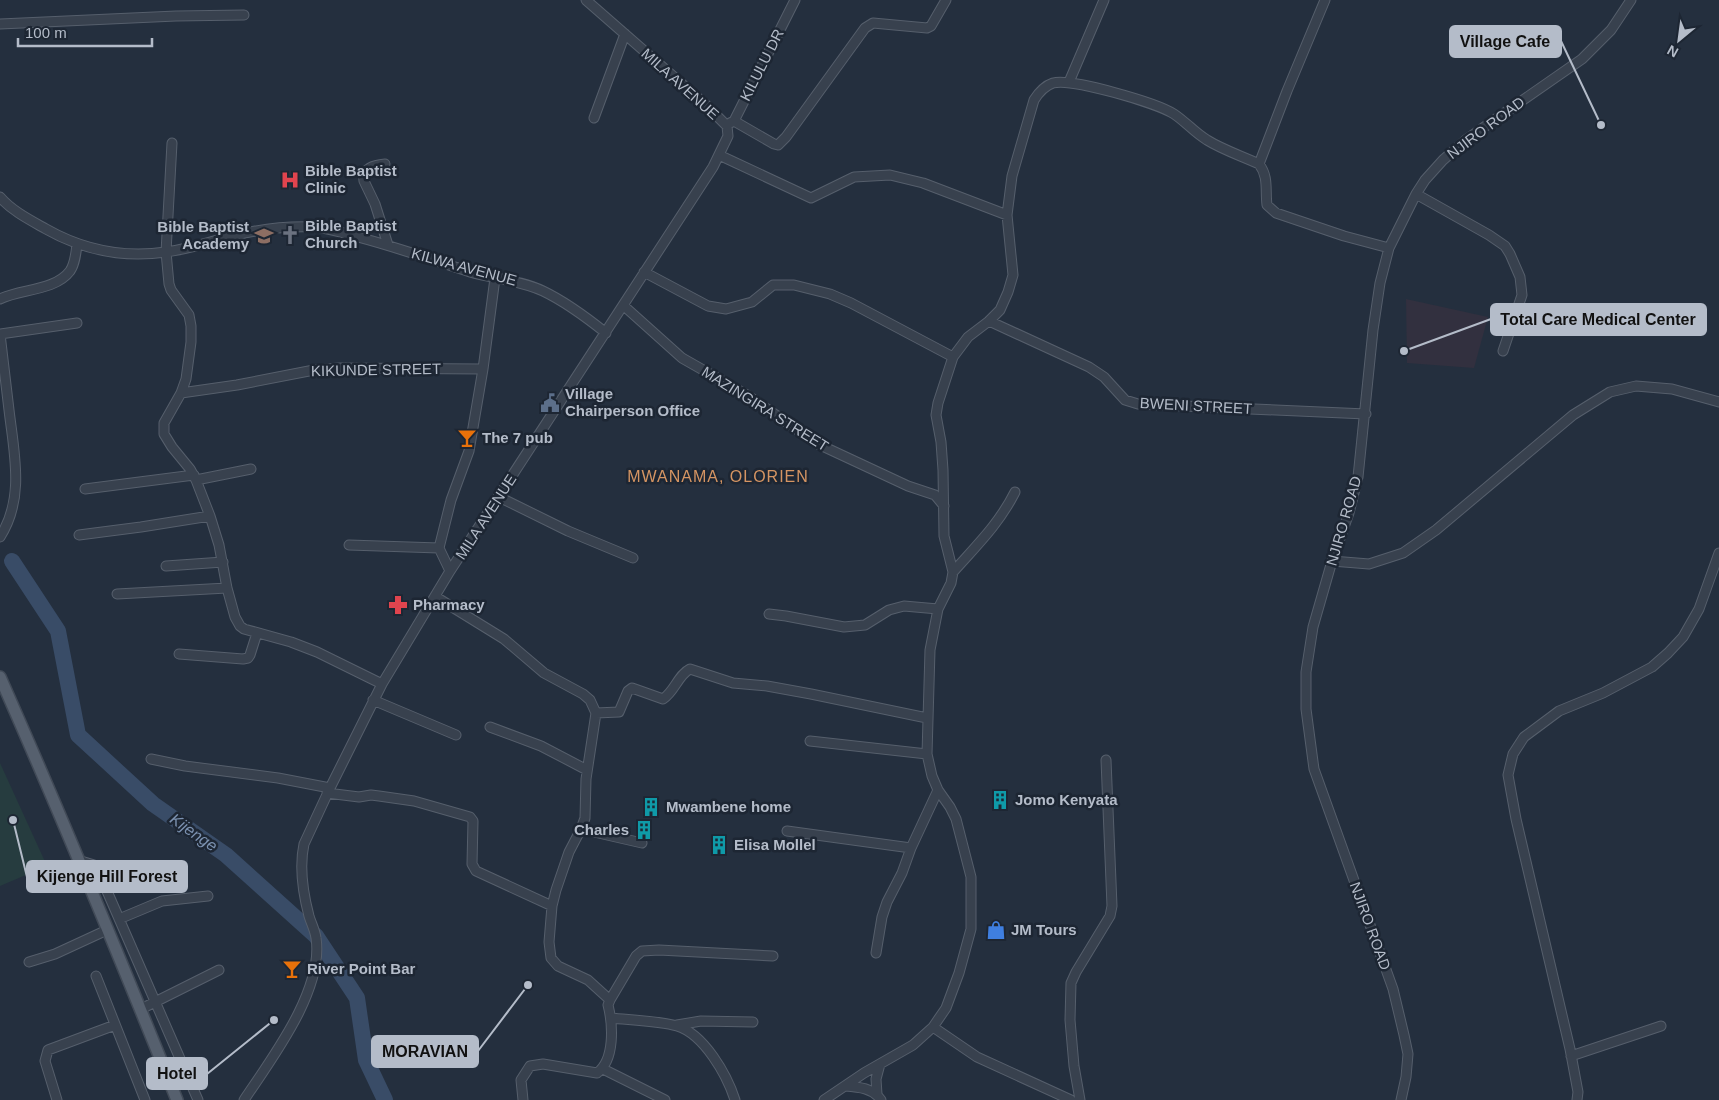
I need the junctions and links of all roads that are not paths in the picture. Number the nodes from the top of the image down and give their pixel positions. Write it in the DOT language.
graph roads {
  1 [pos="586,0"];
  2 [pos="795,0"];
  3 [pos="946,0"];
  4 [pos="1104,0"];
  5 [pos="1325,0"];
  6 [pos="1631,0"];
  7 [pos="244,15"];
  8 [pos="0,24"];
  9 [pos="626,34"];
  10 [pos="1069,82"];
  11 [pos="594,118"];
  12 [pos="730,123"];
  13 [pos="172,143"];
  14 [pos="719,155"];
  15 [pos="384,164"];
  16 [pos="1259,164"];
  17 [pos="1416,194"];
  18 [pos="0,197"];
  19 [pos="1007,216"];
  20 [pos="77,244"];
  21 [pos="388,245"];
  22 [pos="1389,248"];
  23 [pos="166,252"];
  24 [pos="644,272"];
  25 [pos="495,278"];
  26 [pos="0,299"];
  27 [pos="624,306"];
  28 [pos="989,321"];
  29 [pos="77,323"];
  30 [pos="606,332"];
  31 [pos="0,334"];
  32 [pos="1503,351"];
  33 [pos="953,357"];
  34 [pos="483,369"];
  35 [pos="3,393"];
  36 [pos="181,393"];
  37 [pos="1719,402"];
  38 [pos="1366,414"];
  39 [pos="251,469"];
  40 [pos="195,477"];
  41 [pos="85,489"];
  42 [pos="1015,492"];
  43 [pos="499,497"];
  44 [pos="944,506"];
  45 [pos="210,516"];
  46 [pos="79,534"];
  47 [pos="0,537"];
  48 [pos="349,545"];
  49 [pos="439,548"];
  50 [pos="1719,553"];
  51 [pos="633,558"];
  52 [pos="1332,561"];
  53 [pos="223,562"];
  54 [pos="166,566"];
  55 [pos="450,571"];
  56 [pos="953,572"];
  57 [pos="227,588"];
  58 [pos="117,594"];
  59 [pos="436,597"];
  60 [pos="938,609"];
  61 [pos="770,614"];
  62 [pos="257,633"];
  63 [pos="179,654"];
  64 [pos="0,677"];
  65 [pos="382,684"];
  66 [pos="373,700"];
  67 [pos="596,713"];
  68 [pos="927,718"];
  69 [pos="490,728"];
  70 [pos="456,735"];
  71 [pos="810,741"];
  72 [pos="926,754"];
  73 [pos="151,759"];
  74 [pos="1106,760"];
  75 [pos="588,770"];
  76 [pos="329,790"];
  77 [pos="938,790"];
  78 [pos="581,829"];
  79 [pos="787,831"];
  80 [pos="642,843"];
  81 [pos="911,848"];
  82 [pos="81,861"];
  83 [pos="208,896"];
  84 [pos="552,906"];
  85 [pos="119,919"];
  86 [pos="106,930"];
  87 [pos="876,953"];
  88 [pos="773,956"];
  89 [pos="30,962"];
  90 [pos="219,970"];
  91 [pos="96,976"];
  92 [pos="610,1000"];
  93 [pos="154,1003"];
  94 [pos="141,1009"];
  95 [pos="612,1018"];
  96 [pos="753,1022"];
  97 [pos="115,1025"];
  98 [pos="675,1025"];
  99 [pos="1662,1026"];
  100 [pos="934,1028"];
  101 [pos="1570,1056"];
  102 [pos="880,1064"];
  103 [pos="603,1069"];
  104 [pos="845,1086"];
  105 [pos="879,1097"];
  106 [pos="56,1100"];
  107 [pos="145,1100"];
  108 [pos="177,1100"];
  109 [pos="198,1100"];
  110 [pos="244,1100"];
  111 [pos="523,1100"];
  112 [pos="665,1100"];
  113 [pos="735,1100"];
  114 [pos="824,1100"];
  115 [pos="1071,1100"];
  116 [pos="1080,1100"];
  117 [pos="1401,1100"];
  118 [pos="1578,1100"];
  1 -- 9 [label="street, MILA AVENUE"];
  2 -- 12 [label="street, KILULU DR"];
  3 -- 12 [label="street"];
  4 -- 10 [label="street"];
  5 -- 16 [label="street"];
  6 -- 17 [label="street, NJIRO ROAD"];
  7 -- 8 [label="street"];
  9 -- 11 [label="street"];
  9 -- 12 [label="street, MILA AVENUE"];
  10 -- 16 [label="street"];
  10 -- 19 [label="street"];
  12 -- 14 [label="street, MILA AVENUE"];
  13 -- 23 [label="street"];
  14 -- 19 [label="street"];
  14 -- 24 [label="street, MILA AVENUE"];
  15 -- 21 [label="street"];
  16 -- 22 [label="street"];
  17 -- 22 [label="street, NJIRO ROAD"];
  17 -- 32 [label="street"];
  18 -- 20 [label="street, KILWA AVENUE"];
  19 -- 28 [label="street"];
  20 -- 23 [label="street, KILWA AVENUE"];
  20 -- 26 [label="street"];
  21 -- 23 [label="street, KILWA AVENUE"];
  21 -- 25 [label="street, KILWA AVENUE"];
  22 -- 38 [label="street, NJIRO ROAD"];
  23 -- 36 [label="street"];
  24 -- 27 [label="street, MILA AVENUE"];
  24 -- 33 [label="street"];
  25 -- 30 [label="street, KILWA AVENUE"];
  25 -- 34 [label="street"];
  27 -- 30 [label="street, MILA AVENUE"];
  27 -- 44 [label="street, MAZINGIRA STREET"];
  28 -- 33 [label="street"];
  28 -- 38 [label="street, BWENI STREET"];
  29 -- 31 [label="street"];
  30 -- 43 [label="street, MILA AVENUE"];
  31 -- 35 [label="street"];
  33 -- 44 [label="street"];
  34 -- 36 [label="street, KIKUNDE STREET"];
  34 -- 49 [label="street"];
  35 -- 47 [label="street"];
  36 -- 40 [label="street"];
  37 -- 52 [label="street"];
  38 -- 52 [label="street, NJIRO ROAD"];
  39 -- 40 [label="street"];
  40 -- 41 [label="street"];
  40 -- 45 [label="street"];
  42 -- 56 [label="street"];
  43 -- 51 [label="street"];
  43 -- 55 [label="street, MILA AVENUE"];
  44 -- 56 [label="street"];
  45 -- 46 [label="street"];
  45 -- 53 [label="street"];
  48 -- 49 [label="street"];
  49 -- 55 [label="street"];
  50 -- 101 [label="street"];
  52 -- 117 [label="street, NJIRO ROAD"];
  53 -- 54 [label="street"];
  53 -- 57 [label="street"];
  55 -- 59 [label="street, MILA AVENUE"];
  56 -- 60 [label="street"];
  57 -- 58 [label="street"];
  57 -- 62 [label="street"];
  59 -- 65 [label="street, MILA AVENUE"];
  59 -- 67 [label="street"];
  60 -- 61 [label="street"];
  60 -- 68 [label="street"];
  62 -- 63 [label="street"];
  62 -- 65 [label="street"];
  64 -- 82 [label="main road"];
  65 -- 66 [label="street, MILA AVENUE"];
  66 -- 70 [label="street"];
  66 -- 76 [label="street, MILA AVENUE"];
  67 -- 68 [label="street"];
  67 -- 75 [label="street"];
  68 -- 72 [label="street"];
  69 -- 75 [label="street"];
  71 -- 72 [label="street"];
  72 -- 77 [label="street"];
  73 -- 76 [label="street"];
  74 -- 116 [label="street"];
  75 -- 78 [label="street"];
  76 -- 84 [label="street"];
  76 -- 110 [label="street, MILA AVENUE"];
  77 -- 81 [label="street"];
  77 -- 100 [label="street"];
  78 -- 80 [label="street"];
  78 -- 84 [label="street"];
  79 -- 81 [label="street"];
  81 -- 87 [label="street"];
  82 -- 85 [label="street"];
  82 -- 86 [label="main road"];
  83 -- 85 [label="street"];
  84 -- 92 [label="street"];
  85 -- 93 [label="street"];
  86 -- 89 [label="street"];
  86 -- 94 [label="main road"];
  88 -- 92 [label="street"];
  90 -- 93 [label="street"];
  91 -- 97 [label="street"];
  92 -- 95 [label="street"];
  93 -- 94 [label="street"];
  93 -- 109 [label="street"];
  94 -- 108 [label="main road"];
  95 -- 98 [label="street"];
  95 -- 103 [label="street"];
  96 -- 98 [label="street"];
  97 -- 106 [label="street"];
  97 -- 107 [label="street"];
  98 -- 113 [label="street"];
  99 -- 101 [label="street"];
  100 -- 102 [label="street"];
  100 -- 115 [label="street"];
  101 -- 118 [label="street"];
  102 -- 104 [label="street"];
  102 -- 105 [label="street"];
  103 -- 111 [label="street"];
  103 -- 112 [label="street"];
  104 -- 105 [label="street"];
  104 -- 114 [label="street"];
}
